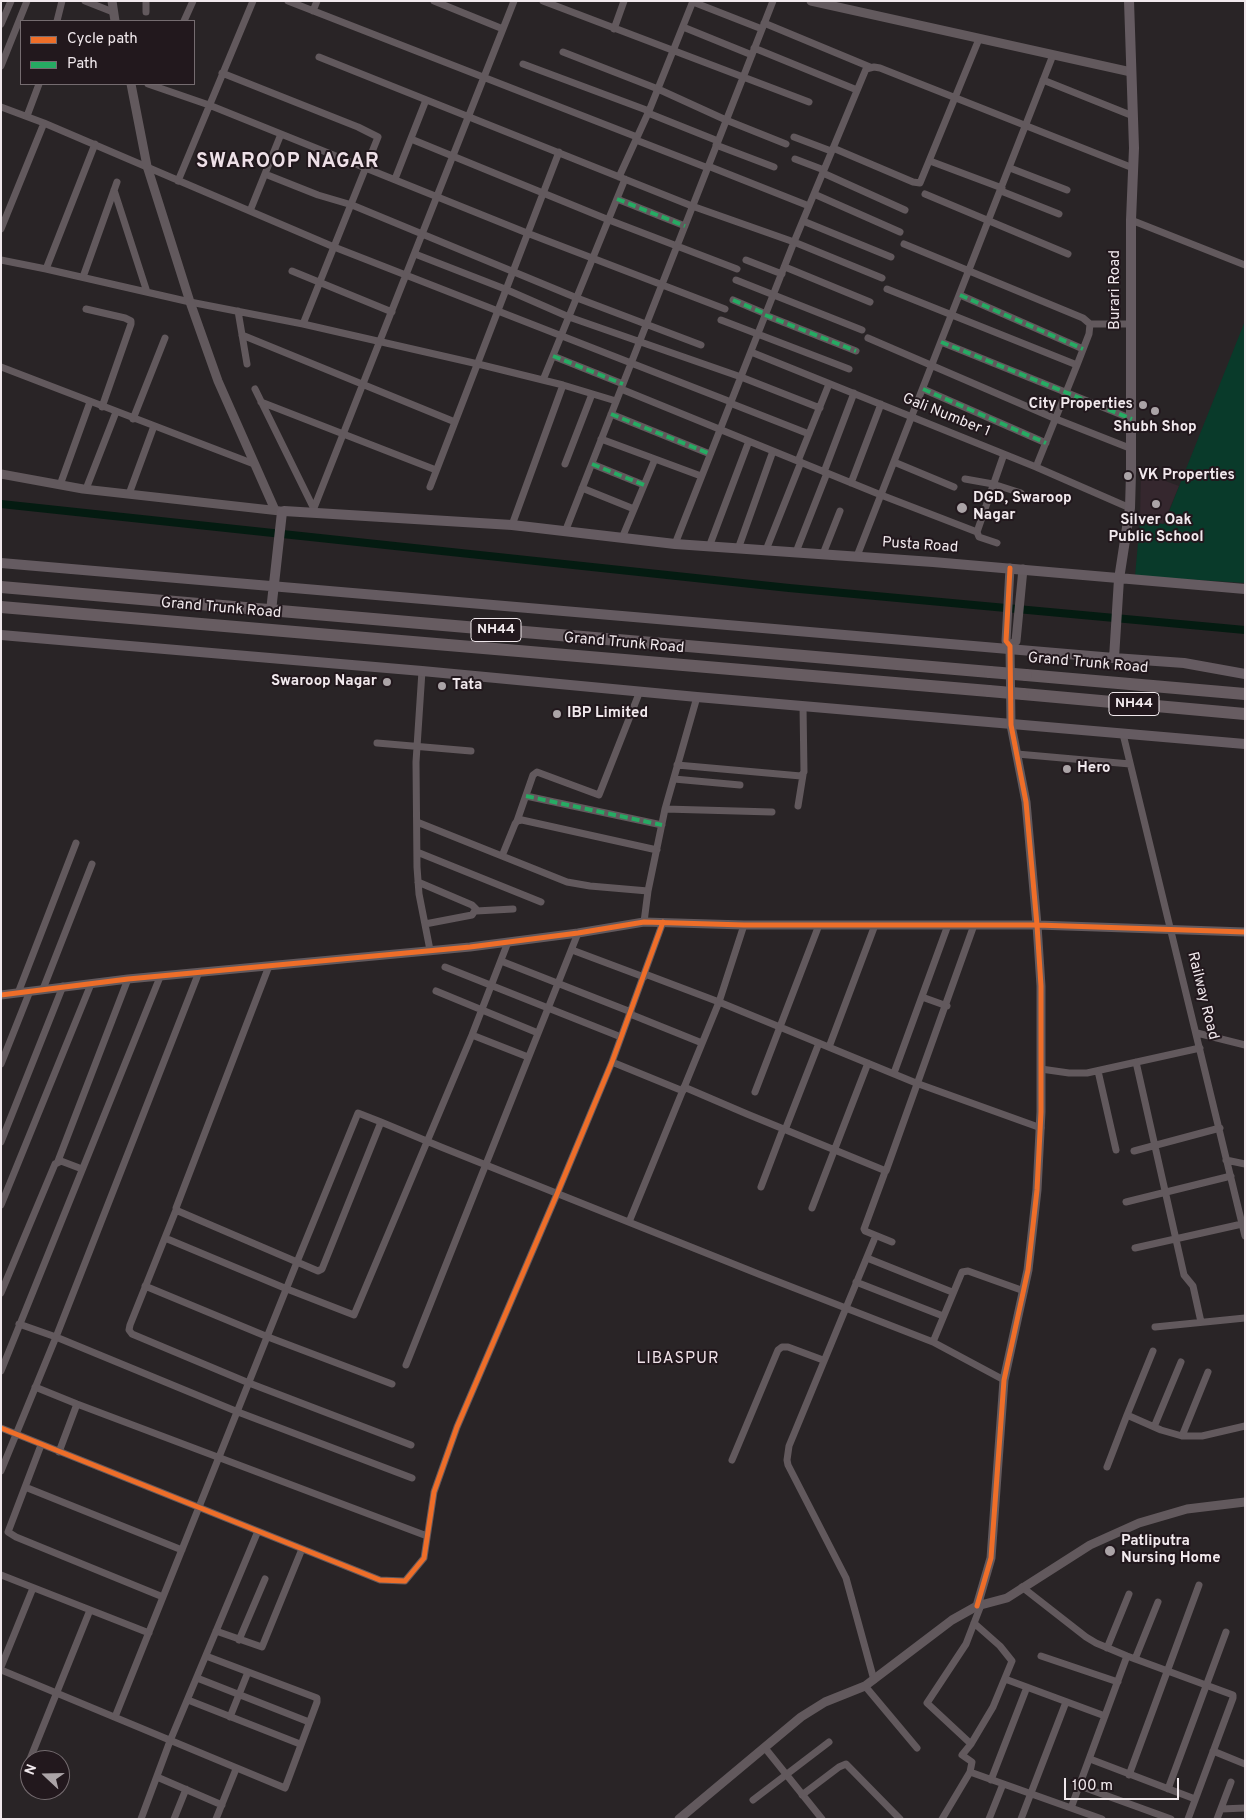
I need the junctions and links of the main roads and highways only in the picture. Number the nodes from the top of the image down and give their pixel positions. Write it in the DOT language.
graph roads {
  1 [pos="1129,1"];
  2 [pos="1,563"];
  3 [pos="1119,579"];
  4 [pos="274,586"];
  5 [pos="1,588"];
  6 [pos="1245,589"];
  7 [pos="1,607"];
  8 [pos="271,610"];
  9 [pos="1,635"];
  10 [pos="1114,658"];
  11 [pos="1245,674"];
  12 [pos="1245,694"];
  13 [pos="1245,714"];
  14 [pos="1245,744"];
  1 -- 3 [label="main road, Burari Road"];
  2 -- 4 [label="main road"];
  3 -- 4 [label="main road, Pusta Road"];
  3 -- 6 [label="main road, Pusta Road"];
  3 -- 10 [label="main road, Burari Road"];
  4 -- 8 [label="main road"];
  4 -- 10 [label="main road"];
  5 -- 8 [label="highway, Grand Trunk Road / NH44"];
  7 -- 13 [label="highway, Grand Trunk Road / NH44, bridge"];
  8 -- 12 [label="highway, Grand Trunk Road / NH44, bridge"];
  9 -- 14 [label="main road"];
  10 -- 11 [label="main road"];
}
